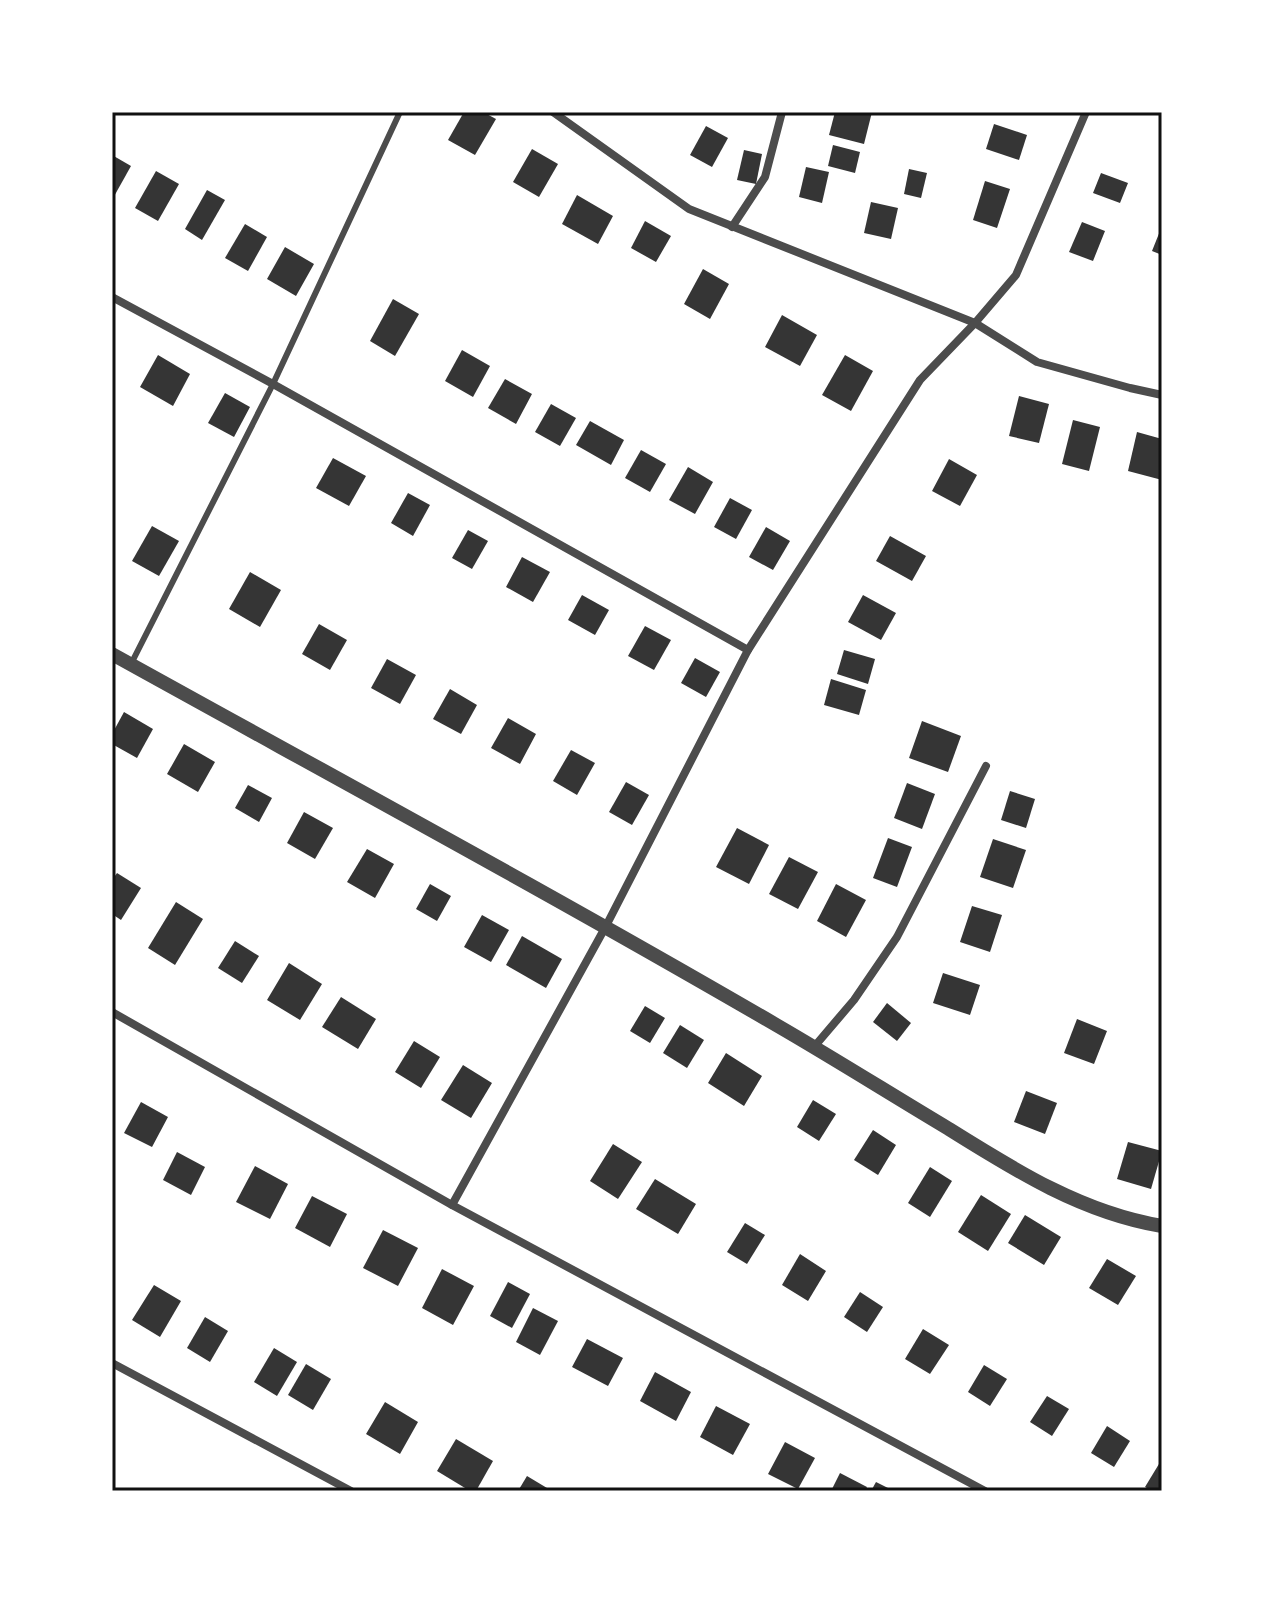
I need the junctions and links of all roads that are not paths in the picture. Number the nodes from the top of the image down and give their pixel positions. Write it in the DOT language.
graph roads {
  1 [pos="400,112"];
  2 [pos="553,112"];
  3 [pos="782,112"];
  4 [pos="1086,112"];
  5 [pos="732,227"];
  6 [pos="112,297"];
  7 [pos="975,323"];
  8 [pos="273,384"];
  9 [pos="1162,395"];
  10 [pos="748,650"];
  11 [pos="112,654"];
  12 [pos="131,664"];
  13 [pos="986,766"];
  14 [pos="606,926"];
  15 [pos="112,1012"];
  16 [pos="814,1047"];
  17 [pos="452,1205"];
  18 [pos="1162,1226"];
  19 [pos="112,1363"];
  20 [pos="351,1491"];
  21 [pos="985,1491"];
  1 -- 8 [label="lane"];
  2 -- 5 [label="street"];
  3 -- 5 [label="street"];
  4 -- 7 [label="street"];
  5 -- 7 [label="street"];
  6 -- 8 [label="street"];
  7 -- 9 [label="street"];
  7 -- 10 [label="street"];
  8 -- 10 [label="street"];
  8 -- 12 [label="lane"];
  10 -- 14 [label="street"];
  11 -- 12 [label="street"];
  12 -- 14 [label="street"];
  13 -- 16 [label="street"];
  14 -- 16 [label="street"];
  14 -- 17 [label="street"];
  15 -- 17 [label="street"];
  16 -- 18 [label="street"];
  17 -- 21 [label="street"];
  19 -- 20 [label="street"];
}
